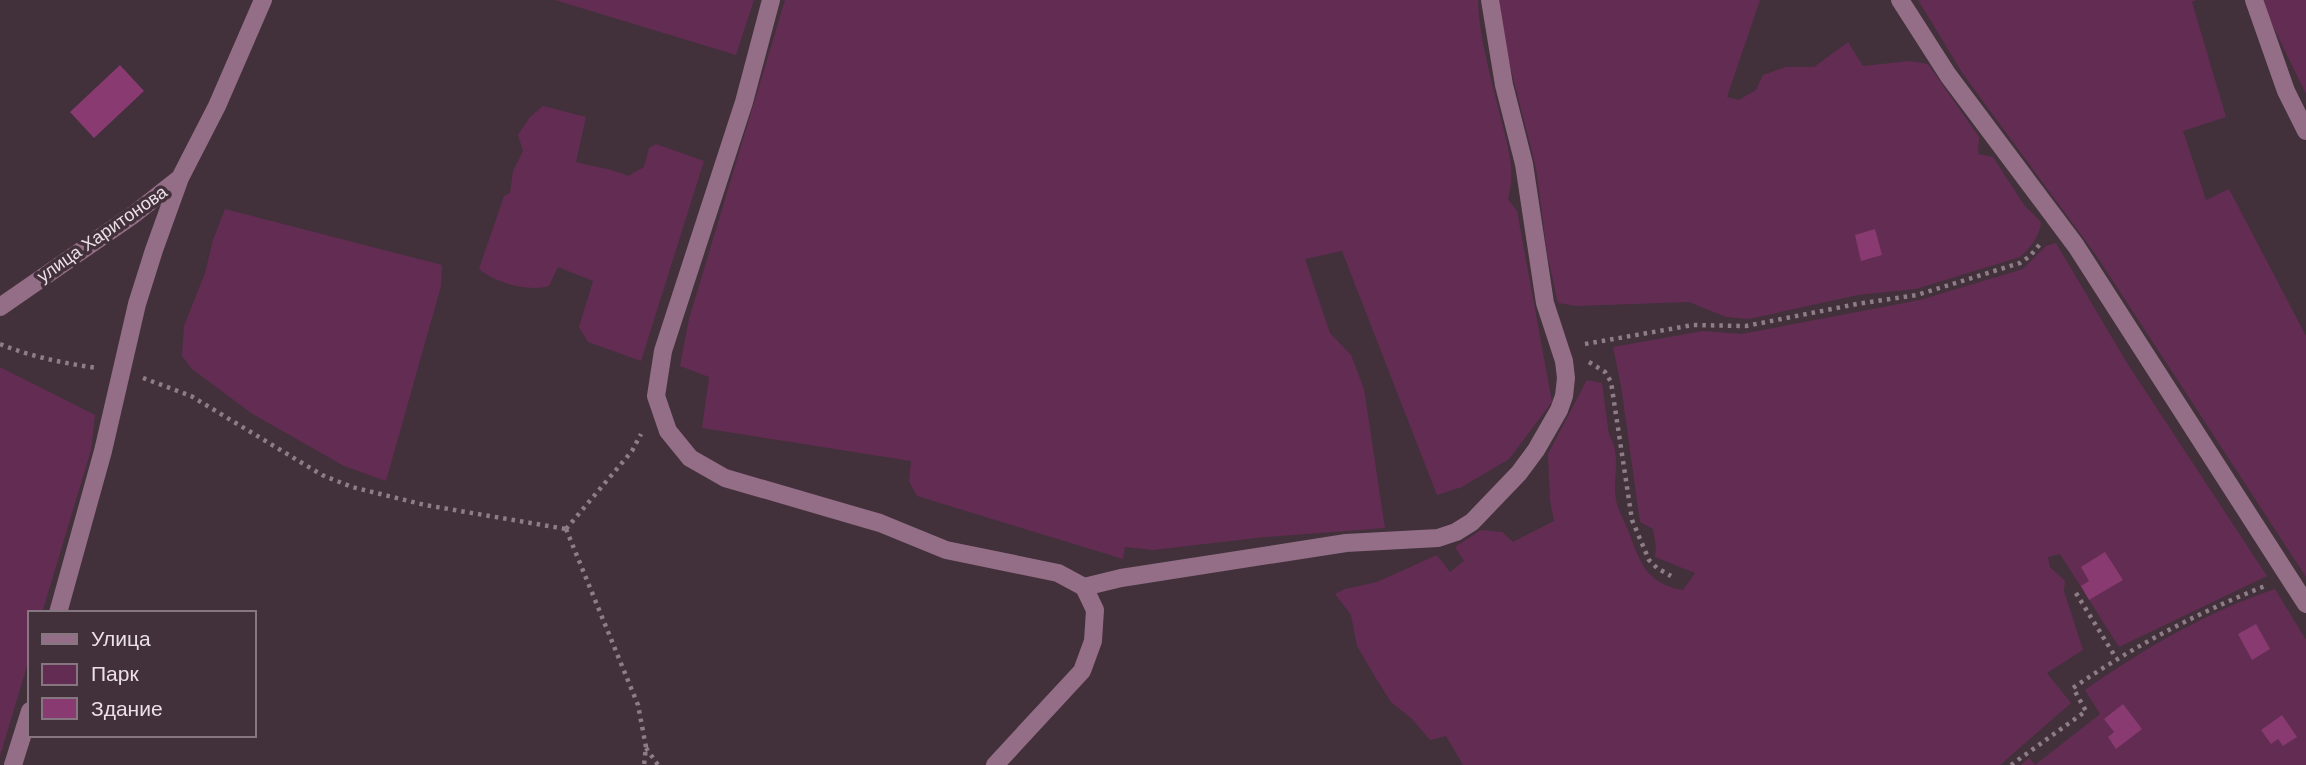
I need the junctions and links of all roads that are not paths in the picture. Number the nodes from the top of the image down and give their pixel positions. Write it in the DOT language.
graph roads {
  1 [pos="263,0"];
  2 [pos="771,0"];
  3 [pos="1490,0"];
  4 [pos="1900,0"];
  5 [pos="2254,0"];
  6 [pos="2306,131"];
  7 [pos="180,178"];
  8 [pos="0,307"];
  9 [pos="1084,587"];
  10 [pos="2306,604"];
  11 [pos="59,611"];
  12 [pos="28,717"];
  13 [pos="13,765"];
  14 [pos="995,765"];
  1 -- 7 [label="street, улица Харитонова"];
  2 -- 9 [label="street"];
  3 -- 9 [label="street"];
  4 -- 10 [label="street"];
  5 -- 6 [label="street"];
  7 -- 8 [label="street, улица Харитонова"];
  7 -- 11 [label="street"];
  9 -- 14 [label="street"];
  12 -- 13 [label="street"];
}
